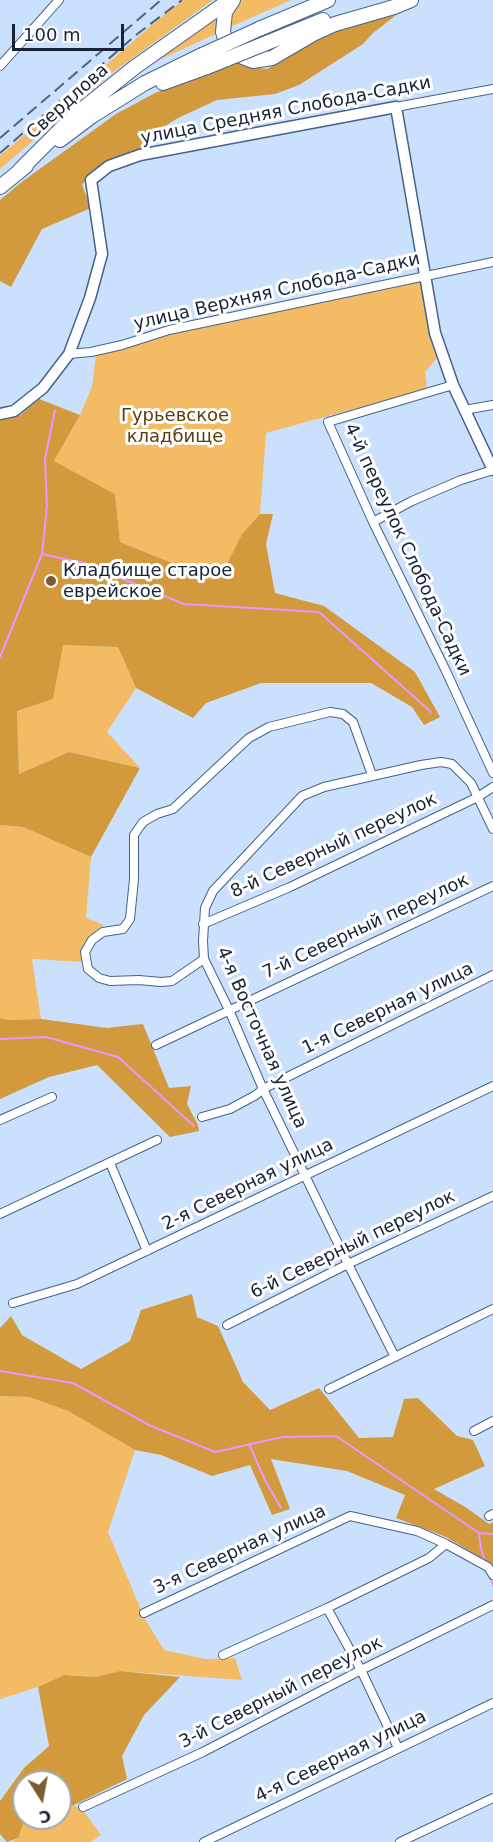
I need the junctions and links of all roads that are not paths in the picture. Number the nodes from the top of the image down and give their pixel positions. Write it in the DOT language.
graph roads {
  1 [pos="59,0"];
  2 [pos="232,0"];
  3 [pos="328,0"];
  4 [pos="386,0"];
  5 [pos="411,0"];
  6 [pos="205,61"];
  7 [pos="0,66"];
  8 [pos="493,89"];
  9 [pos="396,107"];
  10 [pos="20,170"];
  11 [pos="0,187"];
  12 [pos="493,262"];
  13 [pos="425,275"];
  14 [pos="69,354"];
  15 [pos="453,384"];
  16 [pos="493,405"];
  17 [pos="464,410"];
  18 [pos="0,414"];
  19 [pos="493,470"];
  20 [pos="373,522"];
  21 [pos="493,773"];
  22 [pos="372,775"];
  23 [pos="493,787"];
  24 [pos="478,797"];
  25 [pos="493,829"];
  26 [pos="493,886"];
  27 [pos="203,924"];
  28 [pos="204,959"];
  29 [pos="493,975"];
  30 [pos="229,1010"];
  31 [pos="156,1045"];
  32 [pos="493,1086"];
  33 [pos="263,1089"];
  34 [pos="52,1097"];
  35 [pos="202,1116"];
  36 [pos="0,1120"];
  37 [pos="157,1140"];
  38 [pos="110,1163"];
  39 [pos="304,1176"];
  40 [pos="493,1196"];
  41 [pos="0,1214"];
  42 [pos="147,1251"];
  43 [pos="348,1264"];
  44 [pos="13,1303"];
  45 [pos="493,1309"];
  46 [pos="227,1325"];
  47 [pos="395,1357"];
  48 [pos="328,1389"];
  49 [pos="493,1421"];
  50 [pos="474,1431"];
  51 [pos="446,1544"];
  52 [pos="493,1575"];
  53 [pos="493,1605"];
  54 [pos="327,1608"];
  55 [pos="144,1613"];
  56 [pos="223,1655"];
  57 [pos="361,1670"];
  58 [pos="493,1702"];
  59 [pos="399,1748"];
  60 [pos="493,1798"];
  61 [pos="83,1807"];
  62 [pos="204,1842"];
  63 [pos="400,1842"];
  1 -- 7 [label="street"];
  2 -- 5 [label="main road"];
  2 -- 10 [label="main road, Свердлова"];
  3 -- 6 [label="main road, bridge"];
  4 -- 6 [label="main road, bridge"];
  6 -- 10 [label="main road"];
  8 -- 9 [label="street, улица Средняя Слобода-Садки"];
  9 -- 13 [label="street"];
  9 -- 14 [label="street, улица Средняя Слобода-Садки"];
  10 -- 11 [label="main road"];
  12 -- 13 [label="street, улица Верхняя Слобода-Садки"];
  13 -- 14 [label="street, улица Верхняя Слобода-Садки"];
  13 -- 15 [label="street"];
  14 -- 18 [label="street"];
  15 -- 17 [label="street"];
  15 -- 20 [label="street, 4-й переулок Слобода-Садки"];
  16 -- 17 [label="street"];
  17 -- 19 [label="street"];
  19 -- 20 [label="street"];
  20 -- 21 [label="street, 4-й переулок Слобода-Садки"];
  22 -- 24 [label="street, 4-я Восточная улица"];
  22 -- 27 [label="street, 4-я Восточная улица"];
  22 -- 28 [label="street"];
  23 -- 24 [label="street, 8-й Северный переулок"];
  24 -- 25 [label="street"];
  24 -- 27 [label="street, 8-й Северный переулок"];
  26 -- 30 [label="street, 7-й Северный переулок"];
  27 -- 28 [label="street, 4-я Восточная улица"];
  28 -- 30 [label="street, 4-я Восточная улица"];
  29 -- 33 [label="street, 1-я Северная улица"];
  30 -- 31 [label="street, 7-й Северный переулок"];
  30 -- 33 [label="street, 4-я Восточная улица"];
  32 -- 39 [label="street, 2-я Северная улица"];
  33 -- 35 [label="street, 1-я Северная улица"];
  33 -- 39 [label="street, 4-я Восточная улица"];
  34 -- 36 [label="street"];
  37 -- 38 [label="street"];
  38 -- 41 [label="street"];
  38 -- 42 [label="street"];
  39 -- 42 [label="street, 2-я Северная улица"];
  39 -- 43 [label="street, 4-я Восточная улица"];
  40 -- 43 [label="street, 6-й Северный переулок"];
  42 -- 44 [label="street, 2-я Северная улица"];
  43 -- 46 [label="street, 6-й Северный переулок"];
  43 -- 47 [label="street, 4-я Восточная улица"];
  45 -- 47 [label="street"];
  47 -- 48 [label="street"];
  49 -- 50 [label="street"];
  51 -- 52 [label="street"];
  51 -- 54 [label="street"];
  51 -- 55 [label="street, 3-я Северная улица"];
  53 -- 57 [label="street, 3-й Северный переулок"];
  54 -- 56 [label="street"];
  54 -- 57 [label="street"];
  57 -- 59 [label="street"];
  57 -- 61 [label="street, 3-й Северный переулок"];
  58 -- 59 [label="street, 4-я Северная улица"];
  59 -- 62 [label="street, 4-я Северная улица"];
  60 -- 63 [label="street"];
}
